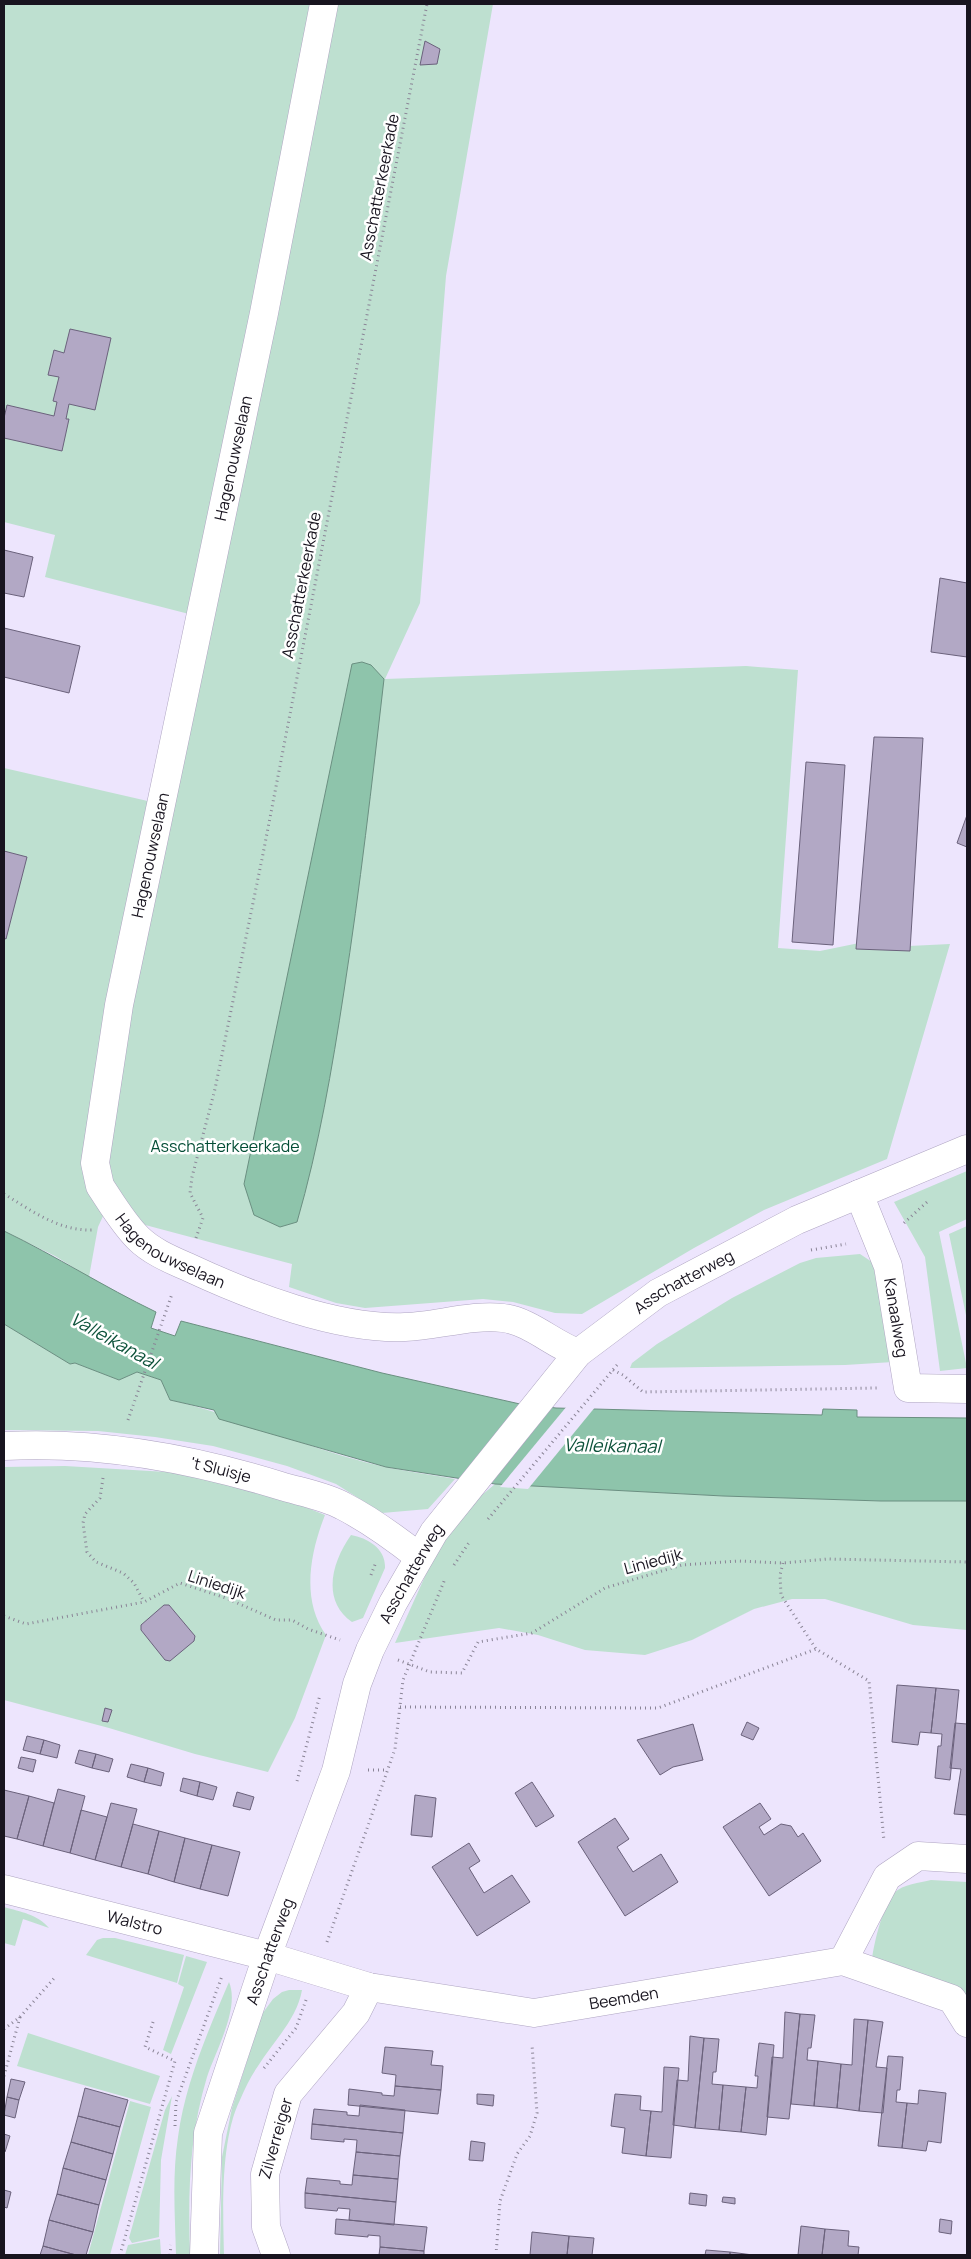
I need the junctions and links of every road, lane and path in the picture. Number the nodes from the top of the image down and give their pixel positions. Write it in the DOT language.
graph roads {
  1 [pos="324,4"];
  2 [pos="427,4"];
  3 [pos="967,1149"];
  4 [pos="4,1194"];
  5 [pos="859,1194"];
  6 [pos="930,1199"];
  7 [pos="126,1224"];
  8 [pos="200,1228"];
  9 [pos="876,1235"];
  10 [pos="809,1250"];
  11 [pos="164,1315"];
  12 [pos="578,1353"];
  13 [pos="623,1359"];
  14 [pos="613,1370"];
  15 [pos="908,1388"];
  16 [pos="138,1389"];
  17 [pos="967,1389"];
  18 [pos="4,1446"];
  19 [pos="102,1490"];
  20 [pos="482,1526"];
  21 [pos="475,1533"];
  22 [pos="419,1556"];
  23 [pos="967,1562"];
  24 [pos="783,1563"];
  25 [pos="452,1568"];
  26 [pos="448,1574"];
  27 [pos="144,1602"];
  28 [pos="4,1616"];
  29 [pos="333,1638"];
  30 [pos="816,1649"];
  31 [pos="410,1664"];
  32 [pos="400,1707"];
  33 [pos="967,1859"];
  34 [pos="888,1876"];
  35 [pos="4,1889"];
  36 [pos="267,1956"];
  37 [pos="843,1961"];
  38 [pos="56,1976"];
  39 [pos="369,1986"];
  40 [pos="534,2013"];
  41 [pos="20,2017"];
  42 [pos="154,2019"];
  43 [pos="967,2023"];
  44 [pos="4,2029"];
  45 [pos="4,2076"];
  46 [pos="120,2255"];
  47 [pos="204,2255"];
  48 [pos="276,2255"];
  49 [pos="496,2255"];
  1 -- 7 [label="street, Hagenouwselaan"];
  2 -- 8 [label="path, Asschatterkeerkade"];
  3 -- 5 [label="street, Asschatterweg"];
  4 -- 7 [label="path"];
  5 -- 9 [label="street, Kanaalweg"];
  5 -- 12 [label="street, Asschatterweg"];
  6 -- 9 [label="path"];
  7 -- 12 [label="street, Hagenouwselaan"];
  9 -- 10 [label="path"];
  9 -- 15 [label="street, Kanaalweg"];
  11 -- 16 [label="path"];
  12 -- 22 [label="street, Asschatterweg"];
  13 -- 14 [label="path"];
  14 -- 15 [label="path"];
  14 -- 20 [label="path"];
  15 -- 17 [label="street"];
  18 -- 22 [label="street, 't Sluisje"];
  19 -- 27 [label="path"];
  21 -- 25 [label="path, Asschatterweg"];
  22 -- 36 [label="street, Asschatterweg"];
  23 -- 24 [label="path, Liniedijk"];
  24 -- 30 [label="path"];
  24 -- 31 [label="path, Liniedijk"];
  26 -- 31 [label="path, Asschatterweg"];
  27 -- 28 [label="path, Liniedijk"];
  27 -- 29 [label="path, Liniedijk"];
  30 -- 32 [label="path"];
  30 -- 34 [label="path"];
  33 -- 34 [label="street"];
  34 -- 37 [label="street"];
  35 -- 36 [label="street, Walstro"];
  36 -- 39 [label="street, Beemden"];
  36 -- 47 [label="street, Asschatterweg"];
  37 -- 40 [label="street, Beemden"];
  37 -- 43 [label="street, Beemden"];
  38 -- 41 [label="path"];
  39 -- 40 [label="street, Beemden"];
  39 -- 48 [label="street, Zilverreiger"];
  40 -- 49 [label="path"];
  41 -- 44 [label="path"];
  41 -- 45 [label="path"];
  42 -- 46 [label="path"];
}
